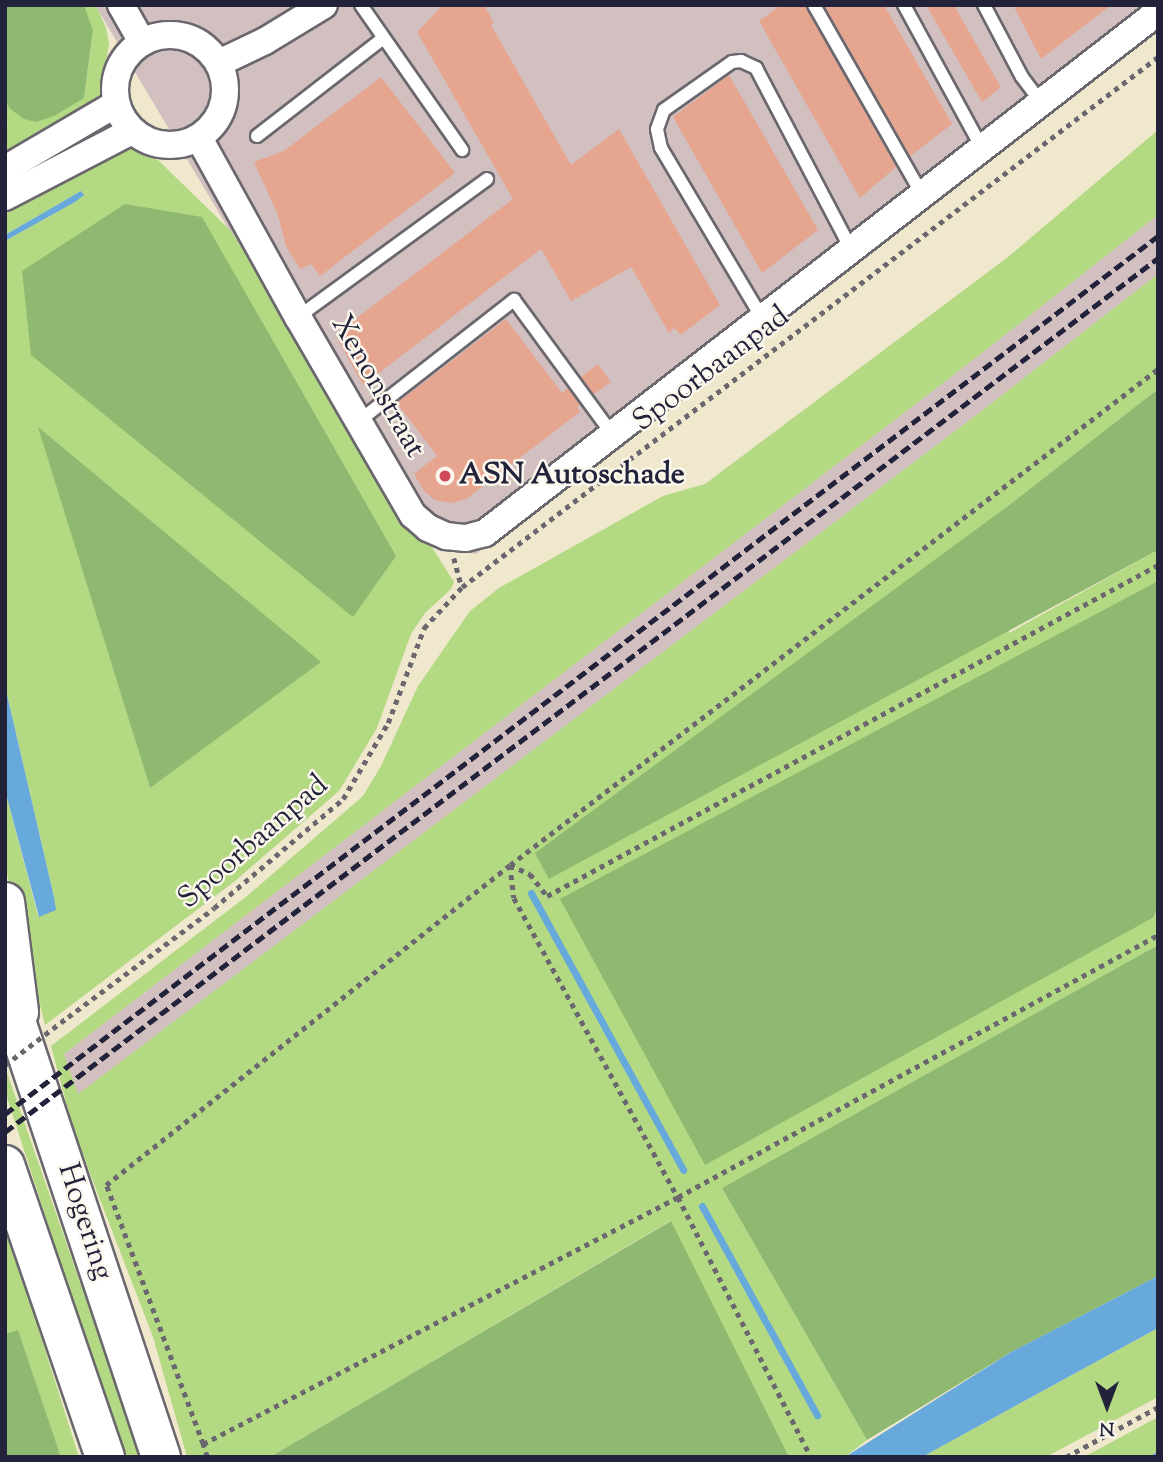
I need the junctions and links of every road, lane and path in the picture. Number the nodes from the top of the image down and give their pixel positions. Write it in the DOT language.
graph roads {
  1 [pos="121,5"];
  2 [pos="324,5"];
  3 [pos="361,5"];
  4 [pos="814,5"];
  5 [pos="904,5"];
  6 [pos="984,5"];
  7 [pos="1150,12"];
  8 [pos="382,39"];
  9 [pos="142,42"];
  10 [pos="1158,57"];
  11 [pos="219,63"];
  12 [pos="1041,102"];
  13 [pos="116,104"];
  14 [pos="132,131"];
  15 [pos="257,135"];
  16 [pos="199,138"];
  17 [pos="982,148"];
  18 [pos="462,150"];
  19 [pos="5,169"];
  20 [pos="487,179"];
  21 [pos="922,194"];
  22 [pos="5,197"];
  23 [pos="851,249"];
  24 [pos="298,317"];
  25 [pos="762,318"];
  26 [pos="1158,369"];
  27 [pos="359,421"];
  28 [pos="612,434"];
  29 [pos="1158,565"];
  30 [pos="510,864"];
  31 [pos="5,902"];
  32 [pos="1158,935"];
  33 [pos="5,988"];
  34 [pos="13,1048"];
  35 [pos="5,1164"];
  36 [pos="678,1198"];
  37 [pos="1158,1407"];
  38 [pos="203,1444"];
  39 [pos="105,1457"];
  40 [pos="161,1457"];
  41 [pos="207,1457"];
  42 [pos="811,1457"];
  43 [pos="1066,1457"];
  1 -- 9 [label="street"];
  2 -- 11 [label="street"];
  3 -- 8 [label="lane"];
  4 -- 21 [label="lane"];
  5 -- 17 [label="lane"];
  6 -- 12 [label="lane"];
  7 -- 12 [label="street, Xenonstraat"];
  8 -- 15 [label="lane"];
  8 -- 18 [label="lane"];
  9 -- 11 [label="street"];
  9 -- 13 [label="street"];
  10 -- 34 [label="path, Spoorbaanpad, bridge"];
  11 -- 16 [label="street"];
  12 -- 17 [label="street, Xenonstraat"];
  13 -- 14 [label="street"];
  13 -- 19 [label="street"];
  14 -- 16 [label="street"];
  14 -- 22 [label="street"];
  16 -- 24 [label="street, Xenonstraat"];
  17 -- 21 [label="street, Xenonstraat"];
  20 -- 24 [label="lane"];
  21 -- 23 [label="street, Xenonstraat"];
  23 -- 25 [label="street, Xenonstraat"];
  23 -- 25 [label="lane"];
  24 -- 27 [label="street, Xenonstraat"];
  25 -- 28 [label="street, Xenonstraat"];
  26 -- 30 [label="path"];
  27 -- 28 [label="street, Xenonstraat"];
  27 -- 28 [label="lane"];
  29 -- 30 [label="path"];
  30 -- 36 [label="path"];
  30 -- 38 [label="path"];
  31 -- 34 [label="highway"];
  32 -- 36 [label="path"];
  33 -- 34 [label="highway, Hogering"];
  34 -- 40 [label="highway, Hogering"];
  35 -- 39 [label="highway, Hogering"];
  36 -- 38 [label="path"];
  36 -- 42 [label="path"];
  37 -- 43 [label="path"];
  38 -- 41 [label="path"];
}
